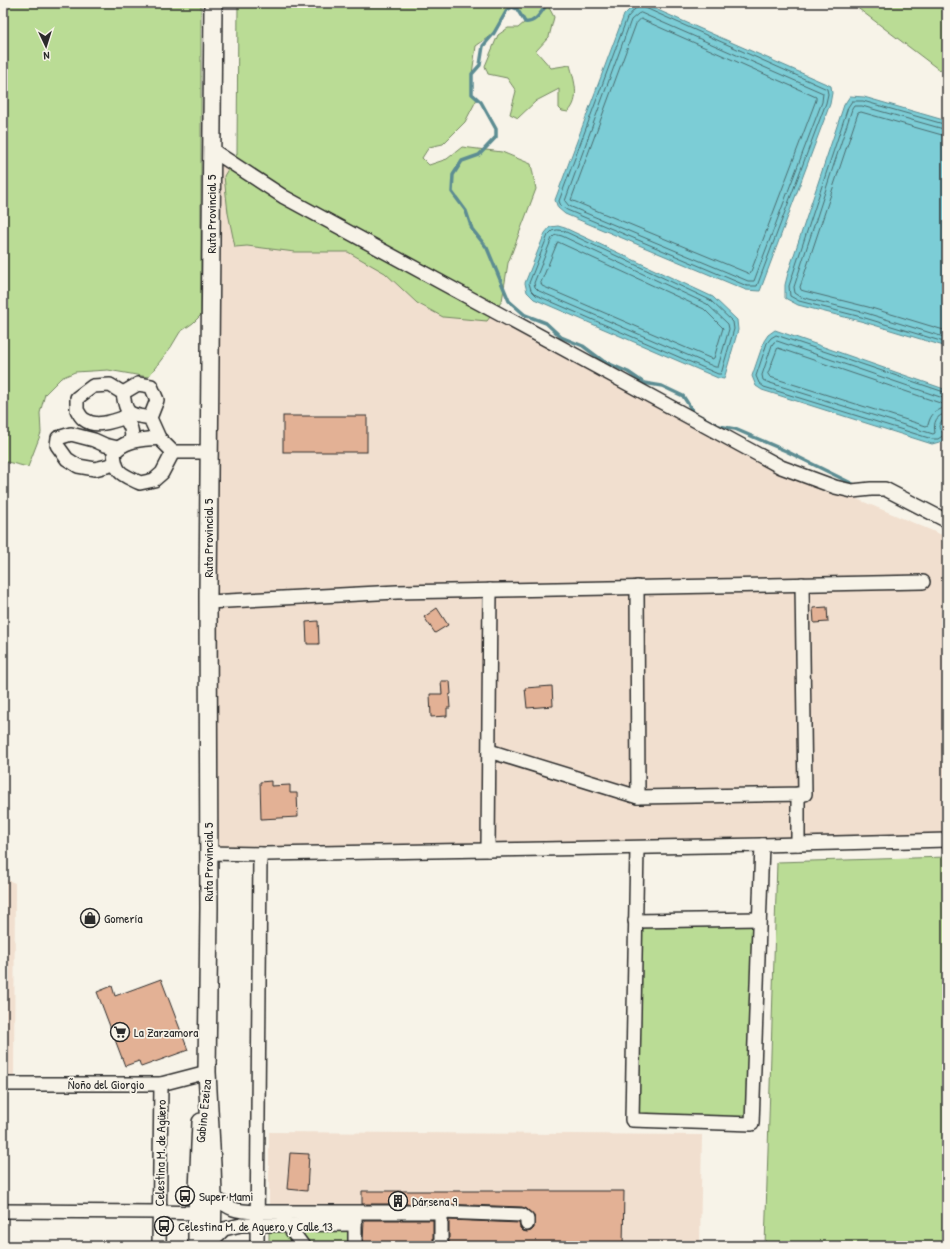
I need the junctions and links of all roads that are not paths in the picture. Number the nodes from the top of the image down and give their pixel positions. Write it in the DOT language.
graph roads {
  1 [pos="213,3"];
  2 [pos="212,150"];
  3 [pos="123,393"];
  4 [pos="128,416"];
  5 [pos="150,418"];
  6 [pos="84,420"];
  7 [pos="81,436"];
  8 [pos="159,438"];
  9 [pos="131,441"];
  10 [pos="118,448"];
  11 [pos="173,452"];
  12 [pos="209,452"];
  13 [pos="115,464"];
  14 [pos="947,521"];
  15 [pos="923,582"];
  16 [pos="802,584"];
  17 [pos="636,587"];
  18 [pos="490,590"];
  19 [pos="208,599"];
  20 [pos="489,751"];
  21 [pos="798,794"];
  22 [pos="638,797"];
  23 [pos="947,840"];
  24 [pos="798,844"];
  25 [pos="762,846"];
  26 [pos="636,848"];
  27 [pos="488,850"];
  28 [pos="208,853"];
  29 [pos="260,854"];
  30 [pos="759,919"];
  31 [pos="635,921"];
  32 [pos="207,1072"];
  33 [pos="3,1084"];
  34 [pos="161,1084"];
  35 [pos="213,1196"];
  36 [pos="3,1211"];
  37 [pos="159,1212"];
  38 [pos="278,1212"];
  39 [pos="441,1212"];
  40 [pos="197,1213"];
  41 [pos="355,1218"];
  42 [pos="257,1219"];
  43 [pos="527,1224"];
  44 [pos="287,1225"];
  45 [pos="207,1244"];
  46 [pos="159,1246"];
  47 [pos="257,1246"];
  48 [pos="303,1246"];
  49 [pos="355,1246"];
  50 [pos="441,1246"];
  1 -- 2 [label="main road, Ruta Provincial 5"];
  2 -- 12 [label="main road, Ruta Provincial 5"];
  2 -- 14 [label="street"];
  3 -- 4 [label="street"];
  3 -- 5 [label="street"];
  3 -- 6 [label="street"];
  4 -- 5 [label="street"];
  4 -- 6 [label="street"];
  4 -- 9 [label="street"];
  5 -- 8 [label="street"];
  6 -- 7 [label="street"];
  7 -- 10 [label="street"];
  7 -- 13 [label="street"];
  8 -- 9 [label="street"];
  8 -- 11 [label="street"];
  9 -- 10 [label="street"];
  10 -- 13 [label="street"];
  11 -- 12 [label="street"];
  11 -- 13 [label="street"];
  12 -- 19 [label="main road, Ruta Provincial 5"];
  15 -- 16 [label="street"];
  16 -- 17 [label="street"];
  16 -- 21 [label="street"];
  17 -- 18 [label="street"];
  17 -- 22 [label="street"];
  18 -- 19 [label="street"];
  18 -- 20 [label="street"];
  19 -- 28 [label="main road, Ruta Provincial 5"];
  20 -- 22 [label="street"];
  20 -- 27 [label="street"];
  21 -- 22 [label="street"];
  21 -- 24 [label="street"];
  23 -- 24 [label="street"];
  24 -- 25 [label="street"];
  25 -- 26 [label="street"];
  25 -- 30 [label="street"];
  26 -- 27 [label="street"];
  26 -- 31 [label="street"];
  27 -- 29 [label="street"];
  28 -- 29 [label="street"];
  28 -- 32 [label="main road, Ruta Provincial 5"];
  29 -- 42 [label="street"];
  30 -- 31 [label="street"];
  30 -- 31 [label="street"];
  32 -- 34 [label="street, Ñoño del Giorgio"];
  32 -- 35 [label="main road, Gabino Ezeiza"];
  32 -- 40 [label="main road, Gabino Ezeiza"];
  33 -- 34 [label="street, Ñoño del Giorgio"];
  34 -- 37 [label="street, Celestina M. de Agüero"];
  35 -- 42 [label="street"];
  35 -- 45 [label="main road, Gabino Ezeiza"];
  36 -- 37 [label="street"];
  37 -- 40 [label="street"];
  37 -- 46 [label="street, Celestina M. de Agüero"];
  38 -- 41 [label="street"];
  38 -- 42 [label="street"];
  38 -- 44 [label="street"];
  39 -- 41 [label="street"];
  39 -- 43 [label="street"];
  39 -- 50 [label="street"];
  40 -- 45 [label="main road, Gabino Ezeiza"];
  41 -- 44 [label="street"];
  41 -- 49 [label="street"];
  42 -- 44 [label="street"];
  42 -- 45 [label="street"];
  42 -- 47 [label="street"];
  44 -- 48 [label="street"];
}
